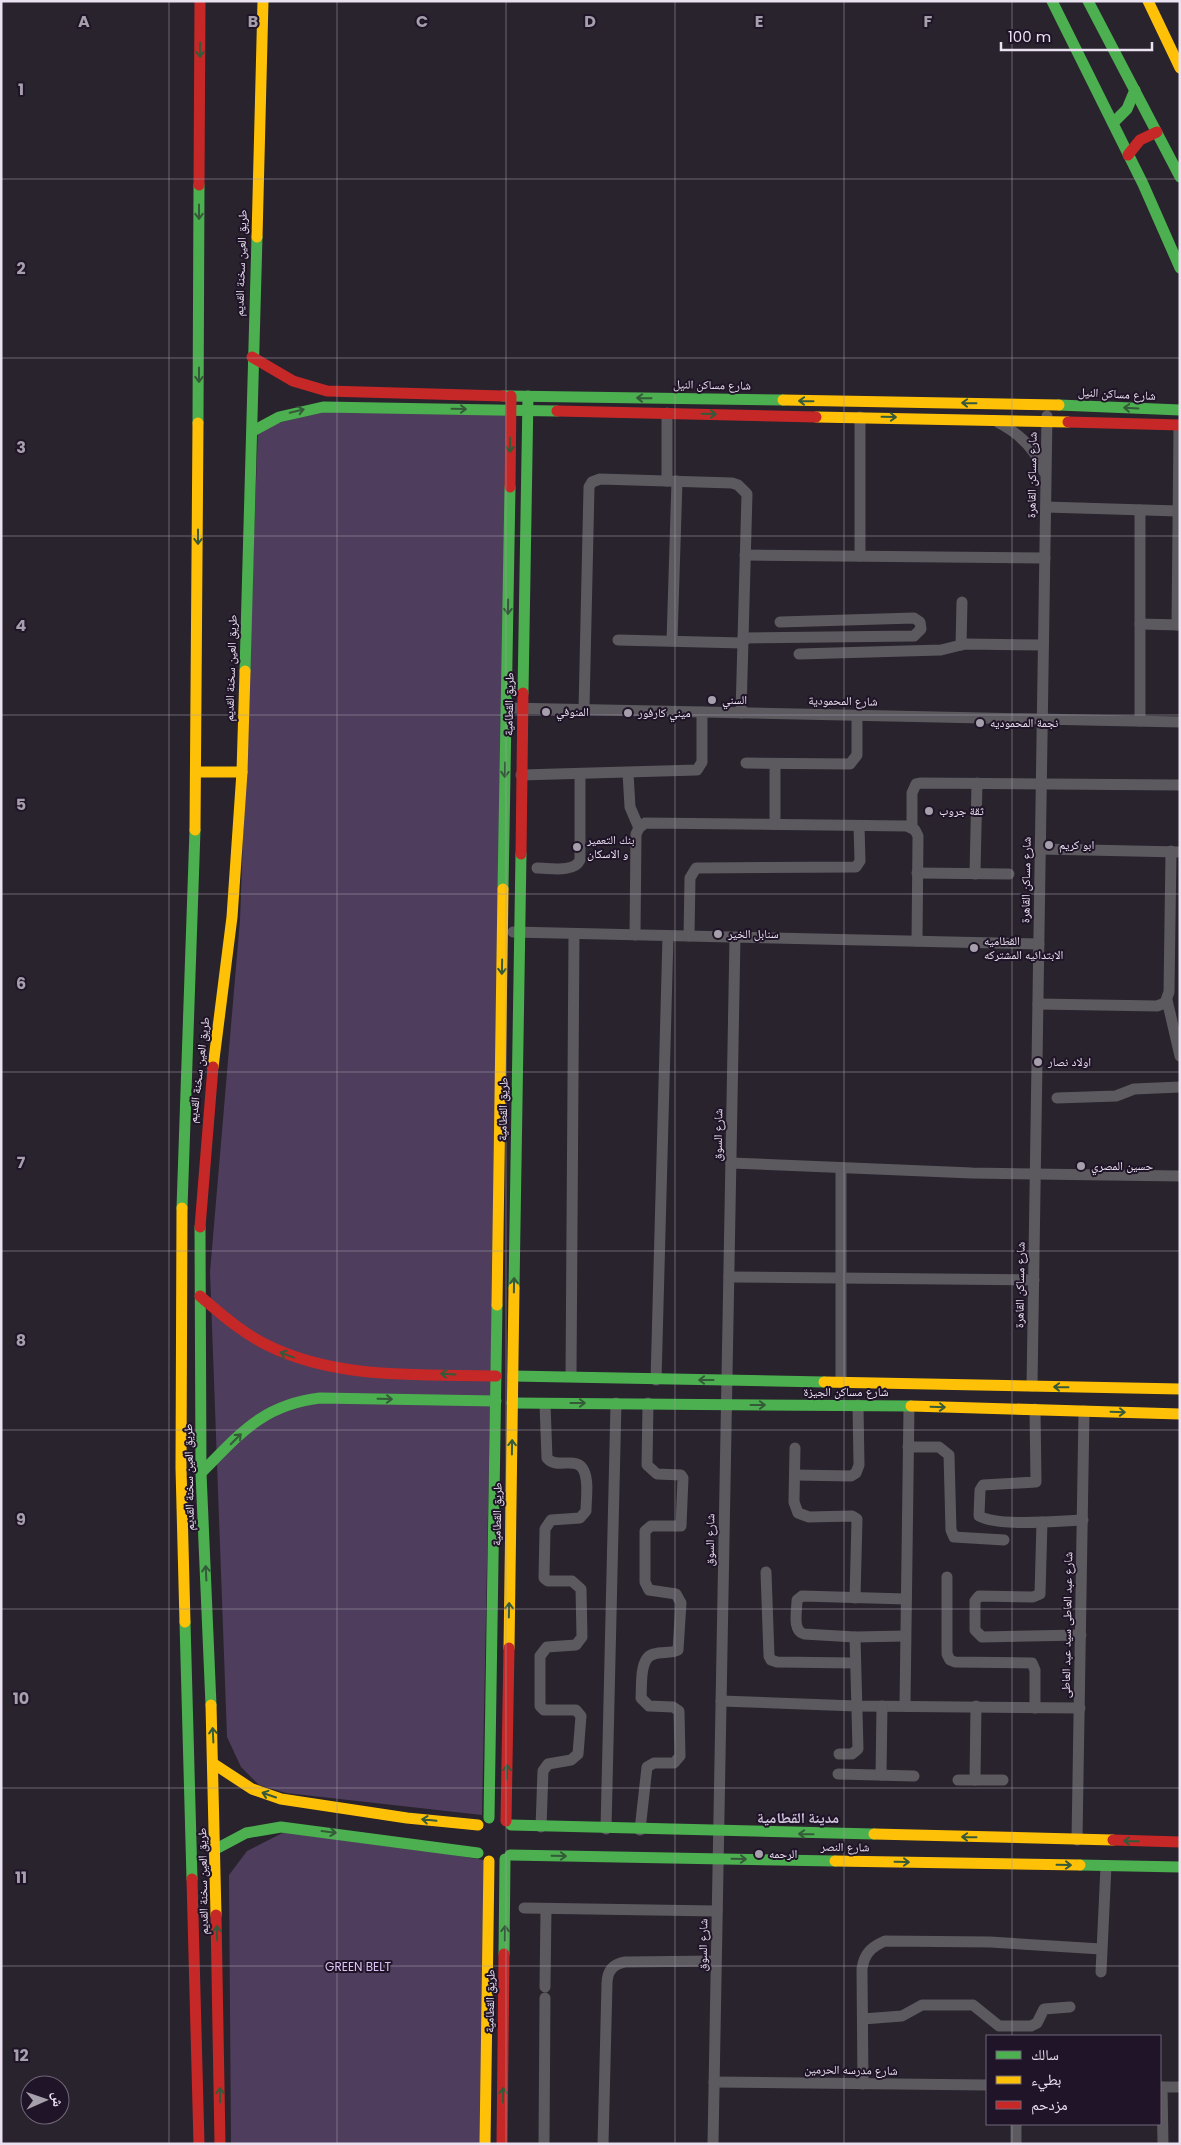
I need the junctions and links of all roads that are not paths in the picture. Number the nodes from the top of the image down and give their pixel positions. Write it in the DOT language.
graph roads {
  1 [pos="200,1"];
  2 [pos="263,1"];
  3 [pos="1052,1"];
  4 [pos="1088,1"];
  5 [pos="1148,1"];
  6 [pos="1180,68"];
  7 [pos="1135,90"];
  8 [pos="1113,123"];
  9 [pos="1157,132"];
  10 [pos="1128,155"];
  11 [pos="1180,177"];
  12 [pos="1180,268"];
  13 [pos="252,357"];
  14 [pos="511,396"];
  15 [pos="528,396"];
  16 [pos="1047,404"];
  17 [pos="510,410"];
  18 [pos="528,410"];
  19 [pos="1180,410"];
  20 [pos="667,413"];
  21 [pos="860,417"];
  22 [pos="993,420"];
  23 [pos="1047,421"];
  24 [pos="1180,426"];
  25 [pos="253,431"];
  26 [pos="1046,477"];
  27 [pos="672,481"];
  28 [pos="1046,508"];
  29 [pos="1140,510"];
  30 [pos="1178,511"];
  31 [pos="746,555"];
  32 [pos="860,556"];
  33 [pos="1045,558"];
  34 [pos="962,602"];
  35 [pos="780,622"];
  36 [pos="848,622"];
  37 [pos="1140,624"];
  38 [pos="1178,625"];
  39 [pos="847,637"];
  40 [pos="618,640"];
  41 [pos="672,641"];
  42 [pos="743,641"];
  43 [pos="961,645"];
  44 [pos="1044,645"];
  45 [pos="799,654"];
  46 [pos="506,708"];
  47 [pos="522,708"];
  48 [pos="584,709"];
  49 [pos="702,712"];
  50 [pos="740,713"];
  51 [pos="857,715"];
  52 [pos="1042,719"];
  53 [pos="1140,721"];
  54 [pos="1180,722"];
  55 [pos="746,763"];
  56 [pos="775,764"];
  57 [pos="197,772"];
  58 [pos="242,772"];
  59 [pos="628,773"];
  60 [pos="580,774"];
  61 [pos="521,775"];
  62 [pos="977,782"];
  63 [pos="1041,783"];
  64 [pos="1180,785"];
  65 [pos="775,824"];
  66 [pos="860,826"];
  67 [pos="639,828"];
  68 [pos="912,828"];
  69 [pos="1040,848"];
  70 [pos="1176,852"];
  71 [pos="537,868"];
  72 [pos="917,873"];
  73 [pos="975,874"];
  74 [pos="1008,874"];
  75 [pos="503,932"];
  76 [pos="519,932"];
  77 [pos="574,934"];
  78 [pos="635,935"];
  79 [pos="668,936"];
  80 [pos="689,936"];
  81 [pos="736,937"];
  82 [pos="917,941"];
  83 [pos="1039,944"];
  84 [pos="1167,1000"];
  85 [pos="1038,1004"];
  86 [pos="1180,1056"];
  87 [pos="1180,1087"];
  88 [pos="1057,1098"];
  89 [pos="731,1163"];
  90 [pos="840,1168"];
  91 [pos="1035,1173"];
  92 [pos="1180,1176"];
  93 [pos="729,1277"];
  94 [pos="842,1278"];
  95 [pos="1034,1280"];
  96 [pos="200,1296"];
  97 [pos="496,1376"];
  98 [pos="513,1376"];
  99 [pos="570,1376"];
  100 [pos="656,1380"];
  101 [pos="727,1380"];
  102 [pos="841,1382"];
  103 [pos="1032,1386"];
  104 [pos="1180,1389"];
  105 [pos="496,1401"];
  106 [pos="512,1403"];
  107 [pos="616,1403"];
  108 [pos="648,1403"];
  109 [pos="545,1404"];
  110 [pos="727,1405"];
  111 [pos="858,1406"];
  112 [pos="909,1406"];
  113 [pos="1035,1409"];
  114 [pos="1084,1411"];
  115 [pos="1180,1414"];
  116 [pos="908,1446"];
  117 [pos="795,1448"];
  118 [pos="201,1473"];
  119 [pos="795,1475"];
  120 [pos="1083,1520"];
  121 [pos="1042,1522"];
  122 [pos="1004,1540"];
  123 [pos="766,1572"];
  124 [pos="947,1577"];
  125 [pos="855,1598"];
  126 [pos="906,1599"];
  127 [pos="1081,1635"];
  128 [pos="905,1636"];
  129 [pos="855,1637"];
  130 [pos="854,1663"];
  131 [pos="721,1702"];
  132 [pos="905,1705"];
  133 [pos="856,1706"];
  134 [pos="882,1706"];
  135 [pos="976,1706"];
  136 [pos="1035,1708"];
  137 [pos="1080,1708"];
  138 [pos="838,1754"];
  139 [pos="214,1764"];
  140 [pos="838,1774"];
  141 [pos="881,1775"];
  142 [pos="914,1776"];
  143 [pos="958,1780"];
  144 [pos="975,1780"];
  145 [pos="1003,1780"];
  146 [pos="490,1818"];
  147 [pos="509,1823"];
  148 [pos="478,1825"];
  149 [pos="542,1827"];
  150 [pos="606,1829"];
  151 [pos="640,1830"];
  152 [pos="718,1832"];
  153 [pos="1078,1840"];
  154 [pos="1180,1842"];
  155 [pos="216,1850"];
  156 [pos="478,1853"];
  157 [pos="507,1857"];
  158 [pos="718,1859"];
  159 [pos="489,1860"];
  160 [pos="1106,1866"];
  161 [pos="1180,1867"];
  162 [pos="524,1908"];
  163 [pos="546,1908"];
  164 [pos="717,1911"];
  165 [pos="1101,1949"];
  166 [pos="716,1962"];
  167 [pos="1101,1972"];
  168 [pos="1070,2007"];
  169 [pos="862,2019"];
  170 [pos="714,2082"];
  171 [pos="863,2084"];
  172 [pos="986,2085"];
  173 [pos="1161,2087"];
  174 [pos="1180,2087"];
  175 [pos="1016,2125"];
  176 [pos="199,2144"];
  177 [pos="220,2144"];
  178 [pos="485,2144"];
  179 [pos="502,2144"];
  180 [pos="544,2144"];
  181 [pos="603,2144"];
  182 [pos="713,2144"];
  183 [pos="1016,2144"];
  184 [pos="1163,2144"];
  1 -- 57 [label="street, طريق العين سخنة القديم, one-way"];
  2 -- 13 [label="street, طريق العين سخنة القديم"];
  3 -- 8 [label="street"];
  4 -- 7 [label="street"];
  5 -- 6 [label="street"];
  7 -- 8 [label="street"];
  7 -- 9 [label="street"];
  8 -- 10 [label="street"];
  9 -- 10 [label="street"];
  9 -- 11 [label="street"];
  10 -- 12 [label="street"];
  13 -- 14 [label="street, شارع مساكن النيل"];
  13 -- 25 [label="street, طريق العين سخنة القديم"];
  14 -- 15 [label="street, شارع مساكن النيل"];
  14 -- 17 [label="street, طريق القطامية"];
  16 -- 15 [label="street, شارع مساكن النيل, one-way"];
  15 -- 18 [label="street, طريق القطامية"];
  19 -- 16 [label="street, شارع مساكن النيل, one-way"];
  16 -- 23 [label="street, شارع مساكن القاهرة"];
  17 -- 18 [label="street"];
  25 -- 17 [label="street, one-way"];
  17 -- 46 [label="street, طريق القطامية, one-way"];
  18 -- 20 [label="street"];
  18 -- 47 [label="street, طريق القطامية"];
  20 -- 21 [label="street, one-way"];
  20 -- 27 [label="street"];
  21 -- 22 [label="street, one-way"];
  21 -- 32 [label="street"];
  22 -- 23 [label="street"];
  22 -- 26 [label="street"];
  23 -- 24 [label="street"];
  23 -- 26 [label="street, شارع مساكن القاهرة"];
  24 -- 30 [label="street"];
  25 -- 58 [label="street, طريق العين سخنة القديم"];
  26 -- 28 [label="street, شارع مساكن القاهرة"];
  27 -- 31 [label="street"];
  27 -- 41 [label="street"];
  27 -- 48 [label="street"];
  28 -- 29 [label="street"];
  28 -- 33 [label="street, شارع مساكن القاهرة"];
  29 -- 30 [label="street"];
  29 -- 37 [label="street"];
  30 -- 38 [label="street"];
  31 -- 32 [label="street"];
  31 -- 42 [label="street"];
  32 -- 33 [label="street"];
  33 -- 44 [label="street, شارع مساكن القاهرة"];
  34 -- 43 [label="street"];
  35 -- 36 [label="street"];
  36 -- 39 [label="street"];
  36 -- 39 [label="street"];
  37 -- 38 [label="street"];
  37 -- 53 [label="street"];
  39 -- 42 [label="street"];
  40 -- 41 [label="street"];
  41 -- 42 [label="street"];
  42 -- 50 [label="street"];
  43 -- 44 [label="street"];
  43 -- 45 [label="street"];
  44 -- 52 [label="street, شارع مساكن القاهرة"];
  46 -- 47 [label="street, شارع المحمودية"];
  46 -- 75 [label="street, طريق القطامية, one-way"];
  47 -- 48 [label="street, شارع المحمودية"];
  47 -- 61 [label="street, طريق القطامية"];
  48 -- 49 [label="street, شارع المحمودية"];
  49 -- 50 [label="street, شارع المحمودية"];
  49 -- 59 [label="street"];
  50 -- 51 [label="street, شارع المحمودية"];
  51 -- 52 [label="street, شارع المحمودية"];
  51 -- 56 [label="street"];
  52 -- 53 [label="street, شارع المحمودية"];
  52 -- 63 [label="street, شارع مساكن القاهرة"];
  53 -- 54 [label="street, شارع المحمودية"];
  55 -- 56 [label="street"];
  56 -- 65 [label="street"];
  57 -- 58 [label="street"];
  57 -- 176 [label="street, طريق العين سخنة القديم"];
  58 -- 96 [label="street, طريق العين سخنة القديم"];
  59 -- 60 [label="street"];
  59 -- 67 [label="street"];
  60 -- 61 [label="street"];
  60 -- 71 [label="street"];
  61 -- 76 [label="street, طريق القطامية"];
  62 -- 63 [label="street"];
  62 -- 68 [label="street"];
  62 -- 73 [label="street"];
  63 -- 64 [label="street"];
  63 -- 69 [label="street, شارع مساكن القاهرة"];
  65 -- 66 [label="street"];
  65 -- 67 [label="street"];
  66 -- 68 [label="street"];
  66 -- 80 [label="street"];
  67 -- 78 [label="street"];
  68 -- 72 [label="street"];
  69 -- 70 [label="street"];
  69 -- 83 [label="street, شارع مساكن القاهرة"];
  70 -- 84 [label="street"];
  72 -- 73 [label="street"];
  72 -- 82 [label="street"];
  73 -- 74 [label="street"];
  75 -- 76 [label="street"];
  75 -- 97 [label="street, طريق القطامية, one-way"];
  76 -- 77 [label="street"];
  98 -- 76 [label="street, طريق القطامية, one-way"];
  77 -- 78 [label="street"];
  77 -- 99 [label="street"];
  78 -- 79 [label="street"];
  79 -- 80 [label="street"];
  79 -- 100 [label="street"];
  80 -- 81 [label="street"];
  81 -- 82 [label="street"];
  81 -- 89 [label="street, شارع السوق"];
  82 -- 83 [label="street"];
  83 -- 85 [label="street, شارع مساكن القاهرة"];
  84 -- 85 [label="street"];
  84 -- 86 [label="street"];
  85 -- 91 [label="street, شارع مساكن القاهرة"];
  87 -- 88 [label="street"];
  89 -- 90 [label="street"];
  89 -- 93 [label="street, شارع السوق"];
  90 -- 91 [label="street"];
  90 -- 94 [label="street"];
  91 -- 92 [label="street"];
  91 -- 95 [label="street, شارع مساكن القاهرة"];
  93 -- 94 [label="street"];
  93 -- 101 [label="street, شارع السوق"];
  94 -- 95 [label="street"];
  94 -- 102 [label="street"];
  95 -- 103 [label="street, شارع مساكن القاهرة"];
  97 -- 96 [label="street, one-way"];
  96 -- 118 [label="street, طريق العين سخنة القديم"];
  97 -- 105 [label="street, طريق القطامية"];
  98 -- 99 [label="street, شارع مساكن الجيزة"];
  98 -- 106 [label="street, طريق القطامية"];
  99 -- 100 [label="street, شارع مساكن الجيزة"];
  101 -- 100 [label="street, شارع مساكن الجيزة, one-way"];
  101 -- 102 [label="street, شارع مساكن الجيزة"];
  101 -- 110 [label="street, شارع السوق"];
  102 -- 103 [label="street, شارع مساكن الجيزة"];
  104 -- 103 [label="street, شارع مساكن الجيزة, one-way"];
  118 -- 105 [label="street, one-way"];
  105 -- 146 [label="street, طريق القطامية"];
  106 -- 109 [label="street, شارع مساكن الجيزة"];
  147 -- 106 [label="street, طريق القطامية, one-way"];
  107 -- 108 [label="street, شارع مساكن الجيزة"];
  109 -- 107 [label="street, شارع مساكن الجيزة, one-way"];
  107 -- 150 [label="street"];
  108 -- 110 [label="street, شارع مساكن الجيزة"];
  108 -- 151 [label="street"];
  109 -- 149 [label="street"];
  110 -- 111 [label="street, شارع مساكن الجيزة, one-way"];
  110 -- 131 [label="street, شارع السوق"];
  111 -- 112 [label="street, شارع مساكن الجيزة"];
  111 -- 119 [label="street"];
  112 -- 113 [label="street, شارع مساكن الجيزة, one-way"];
  112 -- 116 [label="street"];
  113 -- 114 [label="street, شارع مساكن الجيزة"];
  113 -- 121 [label="street"];
  114 -- 115 [label="street, شارع مساكن الجيزة, one-way"];
  114 -- 120 [label="street, شارع عبد العاطى سيد عبد العاطى"];
  116 -- 122 [label="street"];
  116 -- 126 [label="street"];
  117 -- 119 [label="street"];
  139 -- 118 [label="street, طريق العين سخنة القديم, one-way"];
  119 -- 125 [label="street"];
  120 -- 121 [label="street"];
  120 -- 127 [label="street, شارع عبد العاطى سيد عبد العاطى"];
  121 -- 127 [label="street"];
  123 -- 130 [label="street"];
  124 -- 136 [label="street"];
  125 -- 126 [label="street"];
  125 -- 129 [label="street"];
  126 -- 128 [label="street"];
  127 -- 137 [label="street, شارع عبد العاطى سيد عبد العاطى"];
  128 -- 129 [label="street"];
  128 -- 132 [label="street"];
  129 -- 130 [label="street"];
  130 -- 133 [label="street"];
  131 -- 133 [label="street"];
  131 -- 152 [label="street, شارع السوق"];
  132 -- 134 [label="street"];
  132 -- 135 [label="street"];
  133 -- 134 [label="street"];
  133 -- 138 [label="street"];
  134 -- 141 [label="street"];
  135 -- 136 [label="street"];
  135 -- 144 [label="street"];
  136 -- 137 [label="street"];
  137 -- 153 [label="street, شارع عبد العاطى سيد عبد العاطى"];
  148 -- 139 [label="street, one-way"];
  139 -- 155 [label="street, طريق العين سخنة القديم"];
  140 -- 141 [label="street"];
  141 -- 142 [label="street"];
  143 -- 144 [label="street"];
  144 -- 145 [label="street"];
  146 -- 147 [label="street"];
  146 -- 148 [label="street"];
  147 -- 149 [label="street, شارع النصر"];
  147 -- 157 [label="street"];
  148 -- 156 [label="street"];
  149 -- 150 [label="street, شارع النصر"];
  150 -- 151 [label="street, شارع النصر"];
  151 -- 152 [label="street, شارع النصر"];
  153 -- 152 [label="street, شارع النصر, one-way"];
  152 -- 158 [label="street, شارع السوق"];
  154 -- 153 [label="street, شارع النصر, one-way"];
  155 -- 156 [label="street, one-way"];
  177 -- 155 [label="street, طريق العين سخنة القديم, one-way"];
  156 -- 159 [label="street"];
  157 -- 158 [label="street, شارع النصر, one-way"];
  157 -- 159 [label="street"];
  179 -- 157 [label="street, طريق القطامية, one-way"];
  158 -- 160 [label="street, شارع النصر, one-way"];
  158 -- 164 [label="street, شارع السوق"];
  159 -- 178 [label="street, طريق القطامية"];
  160 -- 161 [label="street, شارع النصر"];
  160 -- 165 [label="street"];
  162 -- 163 [label="street"];
  163 -- 164 [label="street"];
  163 -- 180 [label="street"];
  164 -- 166 [label="street, شارع السوق"];
  165 -- 167 [label="street"];
  165 -- 169 [label="street"];
  166 -- 170 [label="street, شارع السوق"];
  166 -- 181 [label="street"];
  168 -- 169 [label="street"];
  169 -- 171 [label="street"];
  170 -- 171 [label="street, شارع مدرسه الحرمين"];
  170 -- 182 [label="street, شارع السوق"];
  171 -- 172 [label="street, شارع مدرسه الحرمين"];
  173 -- 174 [label="street"];
  173 -- 184 [label="street"];
  175 -- 183 [label="street"];
}
